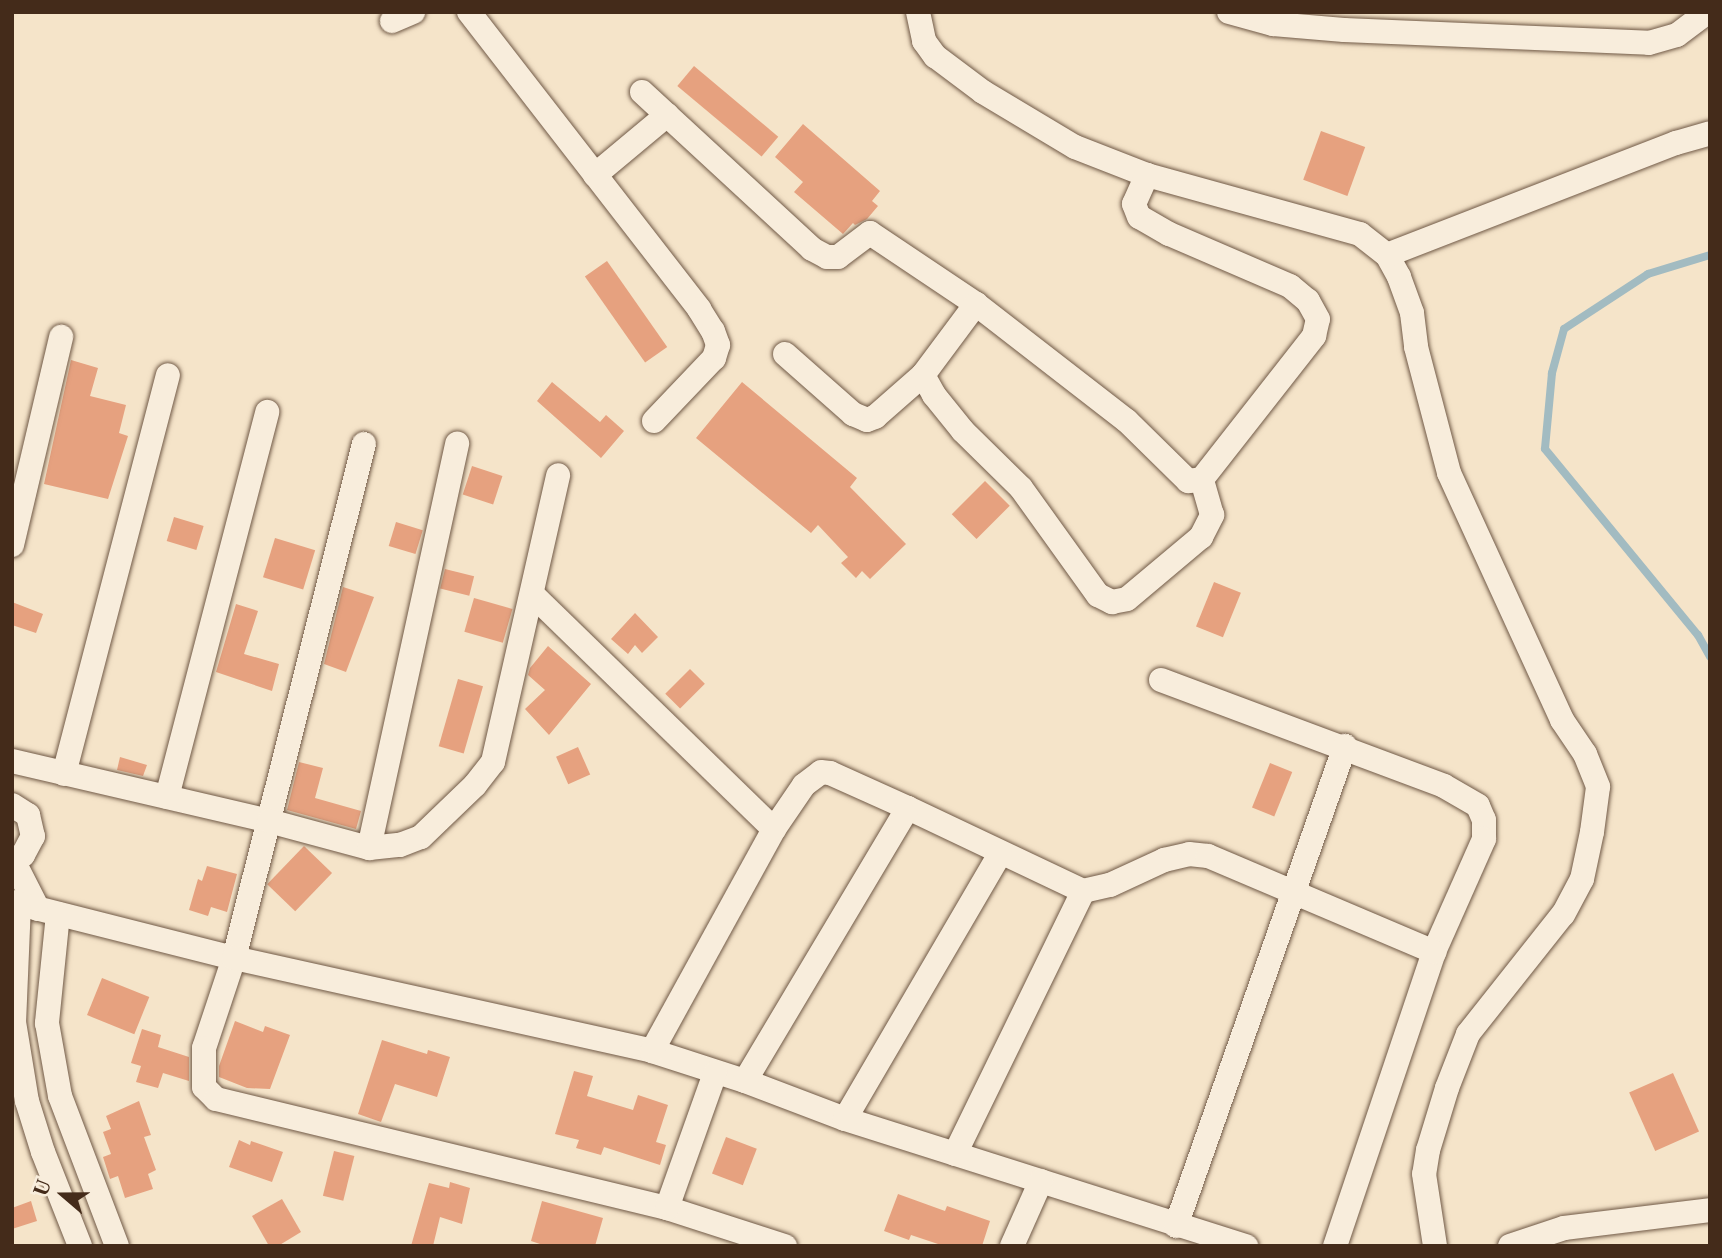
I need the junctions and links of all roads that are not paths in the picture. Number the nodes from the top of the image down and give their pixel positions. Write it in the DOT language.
graph roads {
  1 [pos="469,12"];
  2 [pos="918,12"];
  3 [pos="1228,12"];
  4 [pos="1707,12"];
  5 [pos="642,92"];
  6 [pos="667,115"];
  7 [pos="1710,133"];
  8 [pos="595,175"];
  9 [pos="1147,175"];
  10 [pos="1388,255"];
  11 [pos="976,304"];
  12 [pos="61,337"];
  13 [pos="785,354"];
  14 [pos="168,375"];
  15 [pos="923,375"];
  16 [pos="267,412"];
  17 [pos="654,421"];
  18 [pos="457,443"];
  19 [pos="364,444"];
  20 [pos="558,475"];
  21 [pos="1202,479"];
  22 [pos="12,545"];
  23 [pos="533,595"];
  24 [pos="1161,680"];
  25 [pos="1345,747"];
  26 [pos="12,761"];
  27 [pos="64,774"];
  28 [pos="167,797"];
  29 [pos="12,805"];
  30 [pos="908,808"];
  31 [pos="270,821"];
  32 [pos="774,829"];
  33 [pos="369,848"];
  34 [pos="1000,854"];
  35 [pos="13,860"];
  36 [pos="1083,891"];
  37 [pos="1294,892"];
  38 [pos="32,907"];
  39 [pos="1434,951"];
  40 [pos="234,958"];
  41 [pos="15,1044"];
  42 [pos="652,1051"];
  43 [pos="715,1073"];
  44 [pos="745,1081"];
  45 [pos="845,1119"];
  46 [pos="77,1141"];
  47 [pos="43,1152"];
  48 [pos="955,1154"];
  49 [pos="1041,1181"];
  50 [pos="667,1208"];
  51 [pos="1710,1210"];
  52 [pos="1176,1226"];
  53 [pos="80,1246"];
  54 [pos="117,1246"];
  55 [pos="785,1246"];
  56 [pos="1012,1246"];
  57 [pos="1246,1246"];
  58 [pos="1335,1246"];
  59 [pos="1435,1246"];
  60 [pos="1510,1246"];
  1 -- 8 [label="street"];
  2 -- 9 [label="street"];
  3 -- 4 [label="street"];
  5 -- 6 [label="street"];
  6 -- 8 [label="street"];
  6 -- 11 [label="street"];
  7 -- 10 [label="street"];
  8 -- 17 [label="street"];
  9 -- 10 [label="street"];
  9 -- 21 [label="street"];
  10 -- 59 [label="street"];
  11 -- 15 [label="street"];
  11 -- 21 [label="street"];
  12 -- 22 [label="street"];
  13 -- 15 [label="street"];
  14 -- 27 [label="street"];
  15 -- 21 [label="street"];
  16 -- 28 [label="street"];
  18 -- 33 [label="street"];
  19 -- 31 [label="street"];
  20 -- 23 [label="street"];
  23 -- 32 [label="street"];
  23 -- 33 [label="street"];
  24 -- 25 [label="street"];
  25 -- 37 [label="street"];
  25 -- 39 [label="street"];
  26 -- 27 [label="street"];
  27 -- 28 [label="street"];
  28 -- 31 [label="street"];
  29 -- 35 [label="street"];
  30 -- 32 [label="street"];
  30 -- 34 [label="street"];
  30 -- 44 [label="street"];
  31 -- 33 [label="street"];
  31 -- 40 [label="street"];
  32 -- 42 [label="street"];
  34 -- 36 [label="street"];
  34 -- 45 [label="street"];
  35 -- 38 [label="street"];
  36 -- 37 [label="street"];
  36 -- 48 [label="street"];
  37 -- 39 [label="street"];
  37 -- 52 [label="street"];
  38 -- 40 [label="street"];
  38 -- 41 [label="street"];
  38 -- 46 [label="street"];
  39 -- 58 [label="street"];
  40 -- 42 [label="street"];
  40 -- 50 [label="street"];
  41 -- 47 [label="street"];
  42 -- 43 [label="street"];
  43 -- 44 [label="street"];
  43 -- 50 [label="street"];
  44 -- 45 [label="street"];
  45 -- 48 [label="street"];
  46 -- 47 [label="street"];
  46 -- 54 [label="street"];
  47 -- 53 [label="street"];
  48 -- 49 [label="street"];
  49 -- 52 [label="street"];
  49 -- 56 [label="street"];
  50 -- 55 [label="street"];
  51 -- 60 [label="street"];
  52 -- 57 [label="street"];
}
